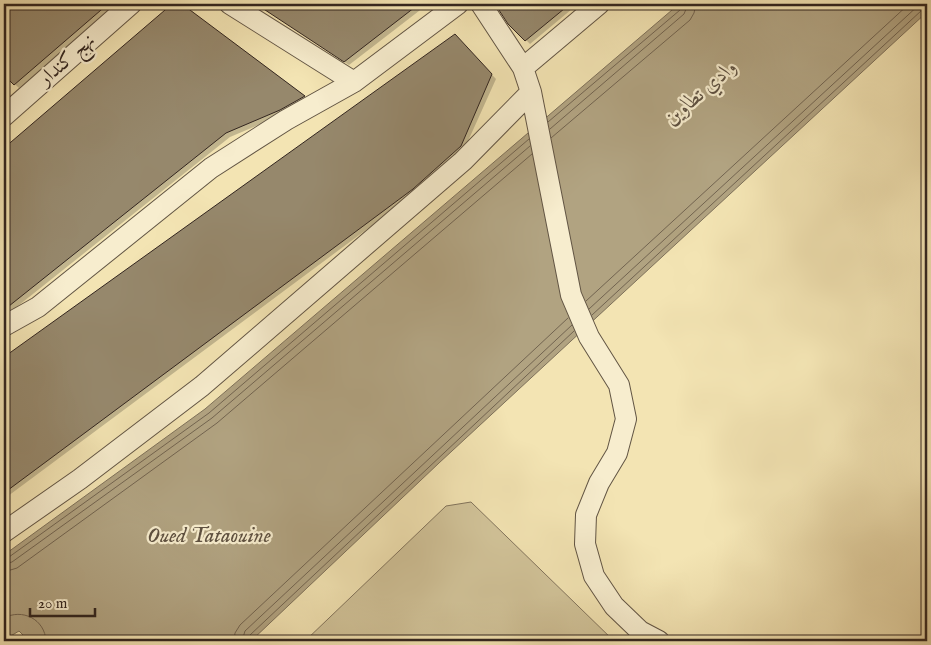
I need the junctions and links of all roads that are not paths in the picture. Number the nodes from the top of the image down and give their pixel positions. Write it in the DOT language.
graph roads {
  1 [pos="131,4"];
  2 [pos="230,4"];
  3 [pos="458,4"];
  4 [pos="481,4"];
  5 [pos="599,4"];
  6 [pos="523,68"];
  7 [pos="354,82"];
  8 [pos="531,92"];
  9 [pos="6,110"];
  10 [pos="4,326"];
  11 [pos="4,532"];
  12 [pos="659,641"];
  1 -- 9 [label="street, نهج كندار"];
  2 -- 7 [label="street"];
  3 -- 7 [label="street"];
  4 -- 6 [label="street"];
  5 -- 6 [label="street"];
  6 -- 8 [label="street"];
  7 -- 10 [label="street"];
  8 -- 11 [label="street"];
  8 -- 12 [label="street"];
}
